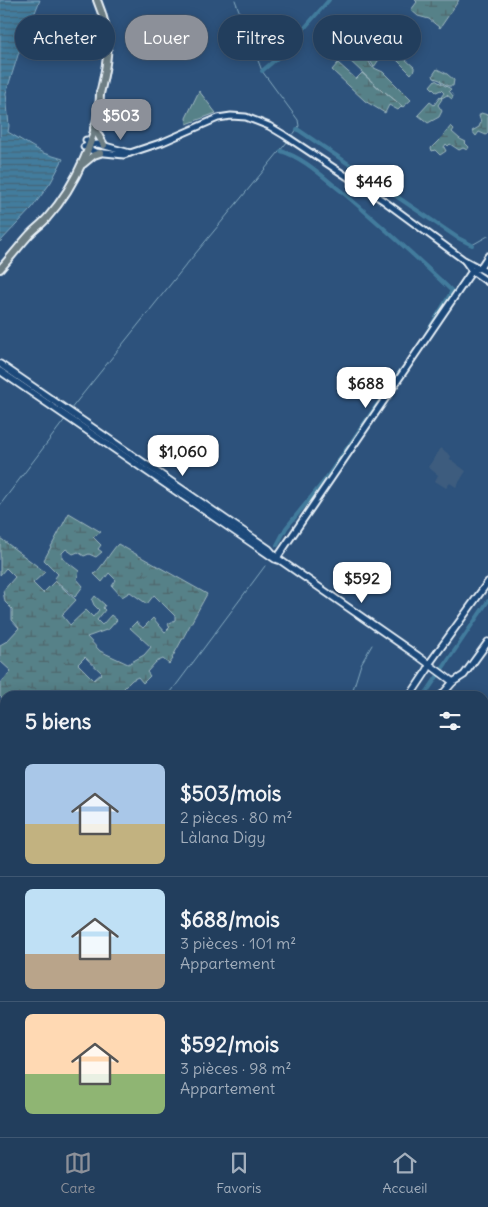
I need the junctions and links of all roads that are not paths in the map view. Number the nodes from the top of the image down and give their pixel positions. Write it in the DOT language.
graph roads {
  1 [pos="97,0"];
  2 [pos="100,92"];
  3 [pos="94,128"];
  4 [pos="86,144"];
  5 [pos="104,146"];
  6 [pos="100,153"];
  7 [pos="130,154"];
  8 [pos="80,166"];
  9 [pos="62,196"];
  10 [pos="488,256"];
  11 [pos="464,260"];
  12 [pos="480,268"];
  13 [pos="0,269"];
  14 [pos="472,271"];
  15 [pos="488,273"];
  16 [pos="488,282"];
  17 [pos="0,364"];
  18 [pos="0,371"];
  19 [pos="64,411"];
  20 [pos="278,560"];
  21 [pos="488,582"];
  22 [pos="488,642"];
  23 [pos="435,670"];
  24 [pos="451,684"];
  25 [pos="415,691"];
  26 [pos="445,691"];
  1 -- 2 [label="main road"];
  2 -- 3 [label="main road"];
  2 -- 4 [label="main road"];
  3 -- 4 [label="main road"];
  3 -- 5 [label="main road"];
  4 -- 5 [label="street"];
  4 -- 6 [label="street"];
  4 -- 8 [label="main road"];
  4 -- 9 [label="main road"];
  5 -- 7 [label="street"];
  6 -- 7 [label="street"];
  6 -- 8 [label="main road"];
  7 -- 11 [label="street"];
  8 -- 9 [label="main road"];
  9 -- 13 [label="main road"];
  10 -- 12 [label="street"];
  11 -- 12 [label="street"];
  11 -- 14 [label="street"];
  12 -- 14 [label="street"];
  12 -- 15 [label="street"];
  14 -- 16 [label="street"];
  14 -- 20 [label="street"];
  17 -- 19 [label="main road"];
  18 -- 19 [label="main road"];
  19 -- 20 [label="main road"];
  20 -- 23 [label="main road"];
  21 -- 23 [label="main road"];
  22 -- 24 [label="main road"];
  23 -- 24 [label="main road"];
  23 -- 25 [label="main road"];
  24 -- 26 [label="main road"];
}
